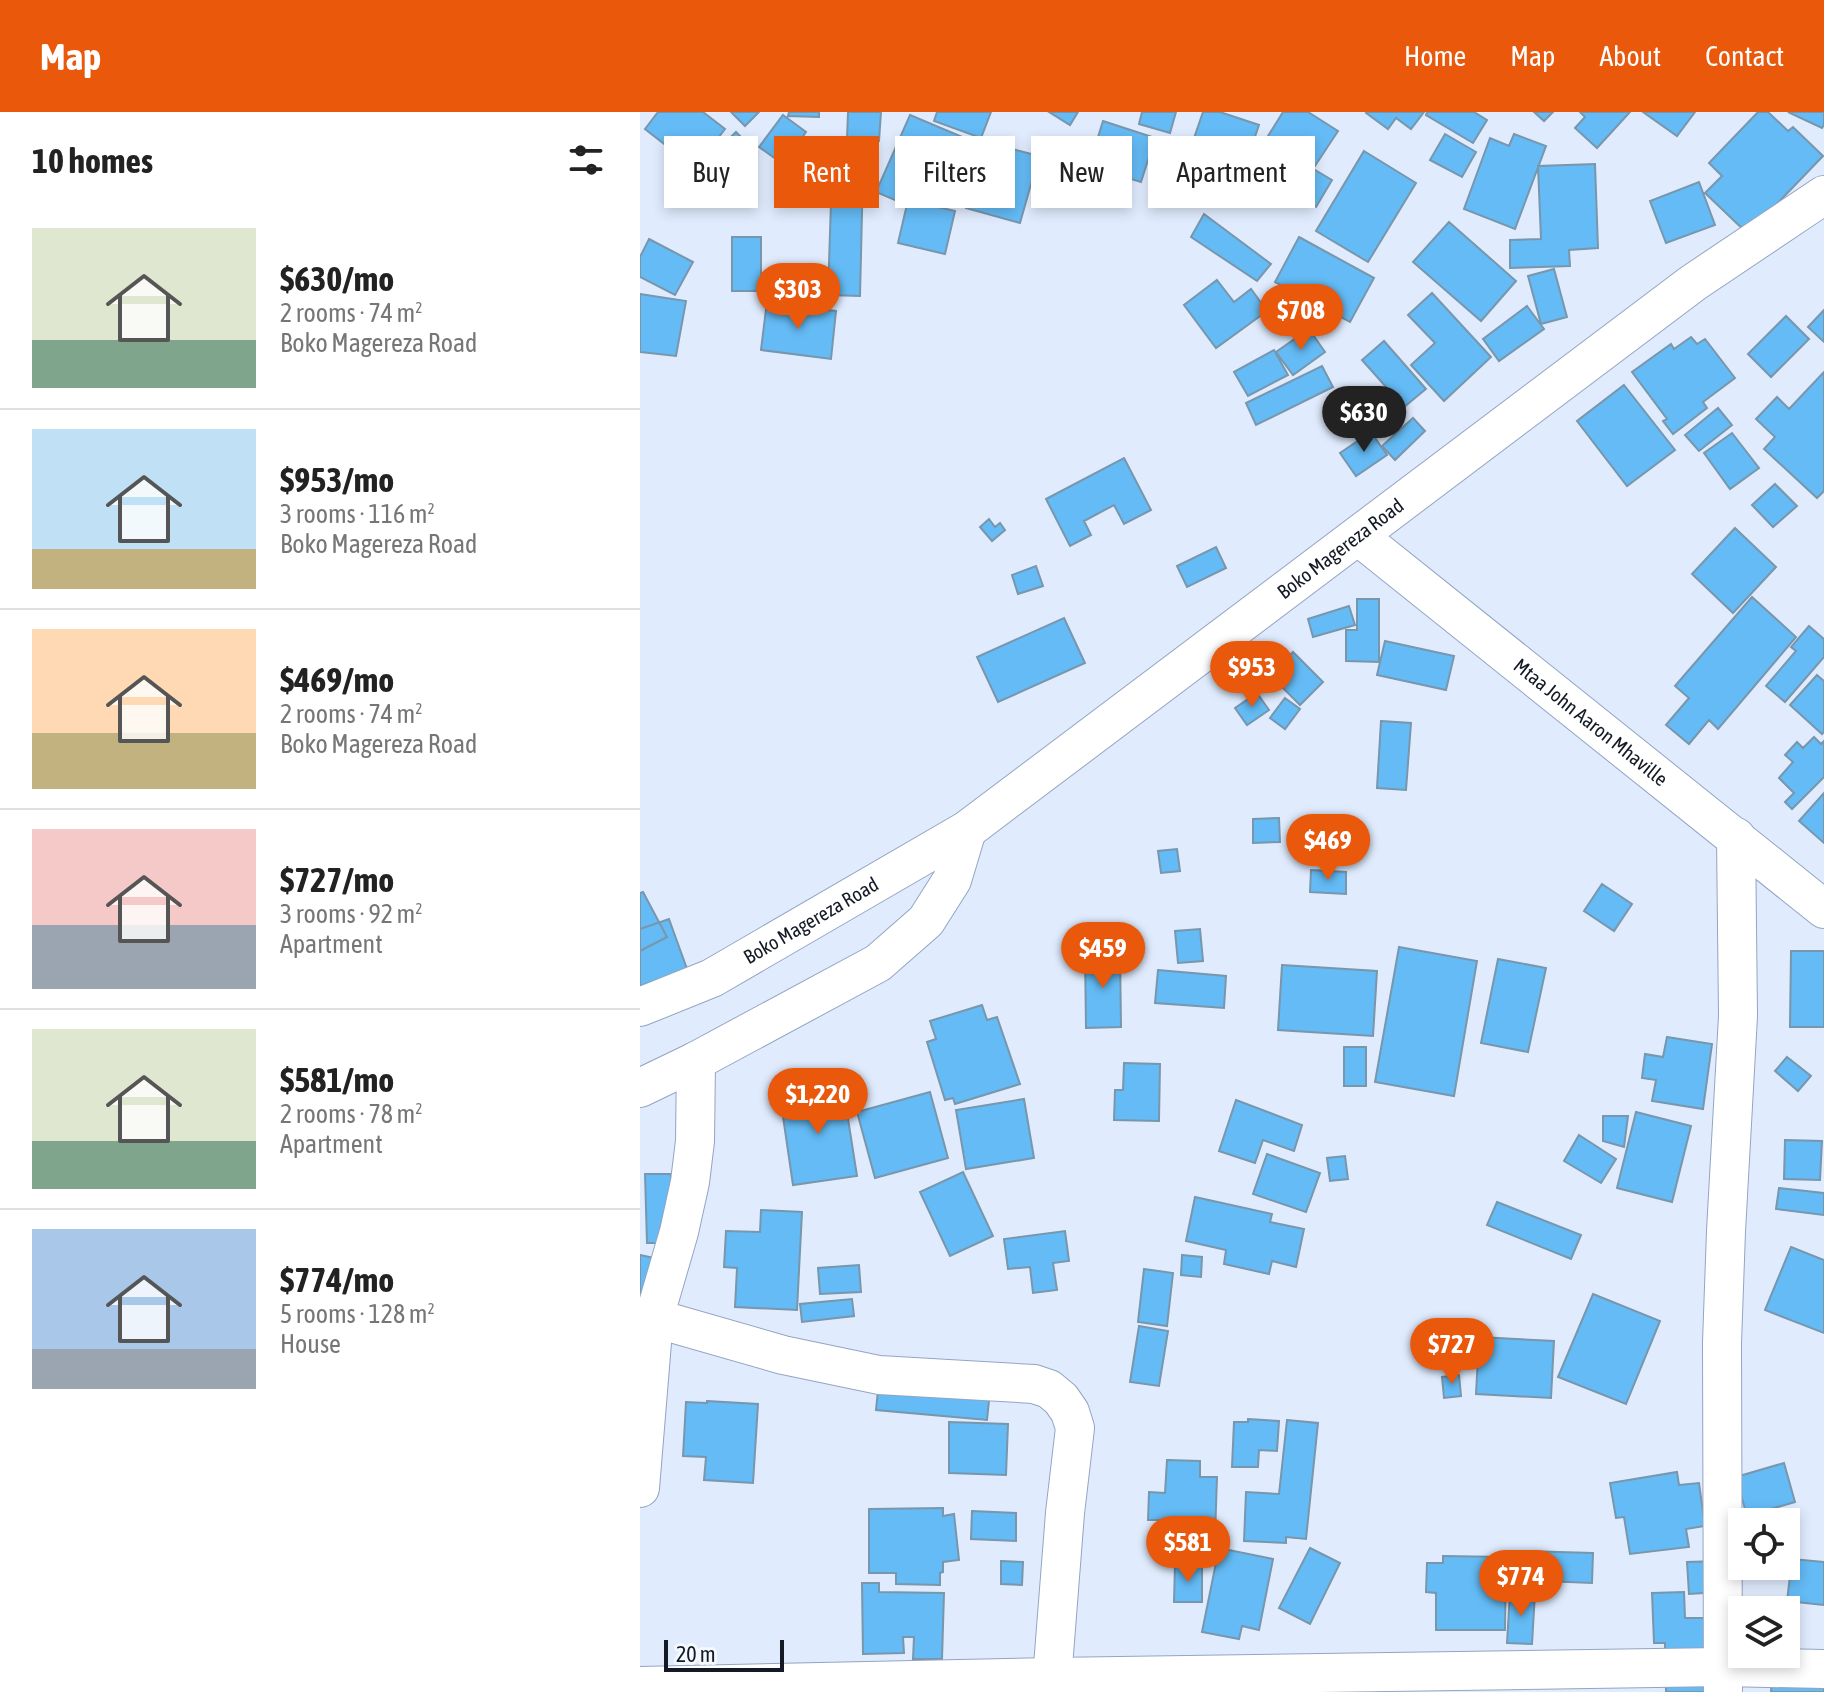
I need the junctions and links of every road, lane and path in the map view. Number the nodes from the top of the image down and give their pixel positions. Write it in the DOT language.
graph roads {
  1 [pos="1824,195"];
  2 [pos="1358,536"];
  3 [pos="967,830"];
  4 [pos="1736,837"];
  5 [pos="1824,909"];
  6 [pos="640,1007"];
  7 [pos="696,1061"];
  8 [pos="640,1088"];
  9 [pos="654,1318"];
  10 [pos="640,1488"];
  11 [pos="1824,1669"];
  12 [pos="1723,1680"];
  13 [pos="1051,1685"];
  14 [pos="640,1686"];
  1 -- 2 [label="street, Boko Magereza Road"];
  2 -- 3 [label="street, Boko Magereza Road"];
  2 -- 4 [label="street, Mtaa John Aaron Mhaville"];
  3 -- 6 [label="street, Boko Magereza Road"];
  3 -- 7 [label="street"];
  4 -- 5 [label="street, Mtaa John Aaron Mhaville"];
  4 -- 12 [label="street"];
  7 -- 8 [label="street"];
  7 -- 9 [label="street"];
  9 -- 10 [label="street"];
  9 -- 13 [label="street"];
  11 -- 12 [label="street"];
  12 -- 13 [label="street"];
  13 -- 14 [label="street"];
}
